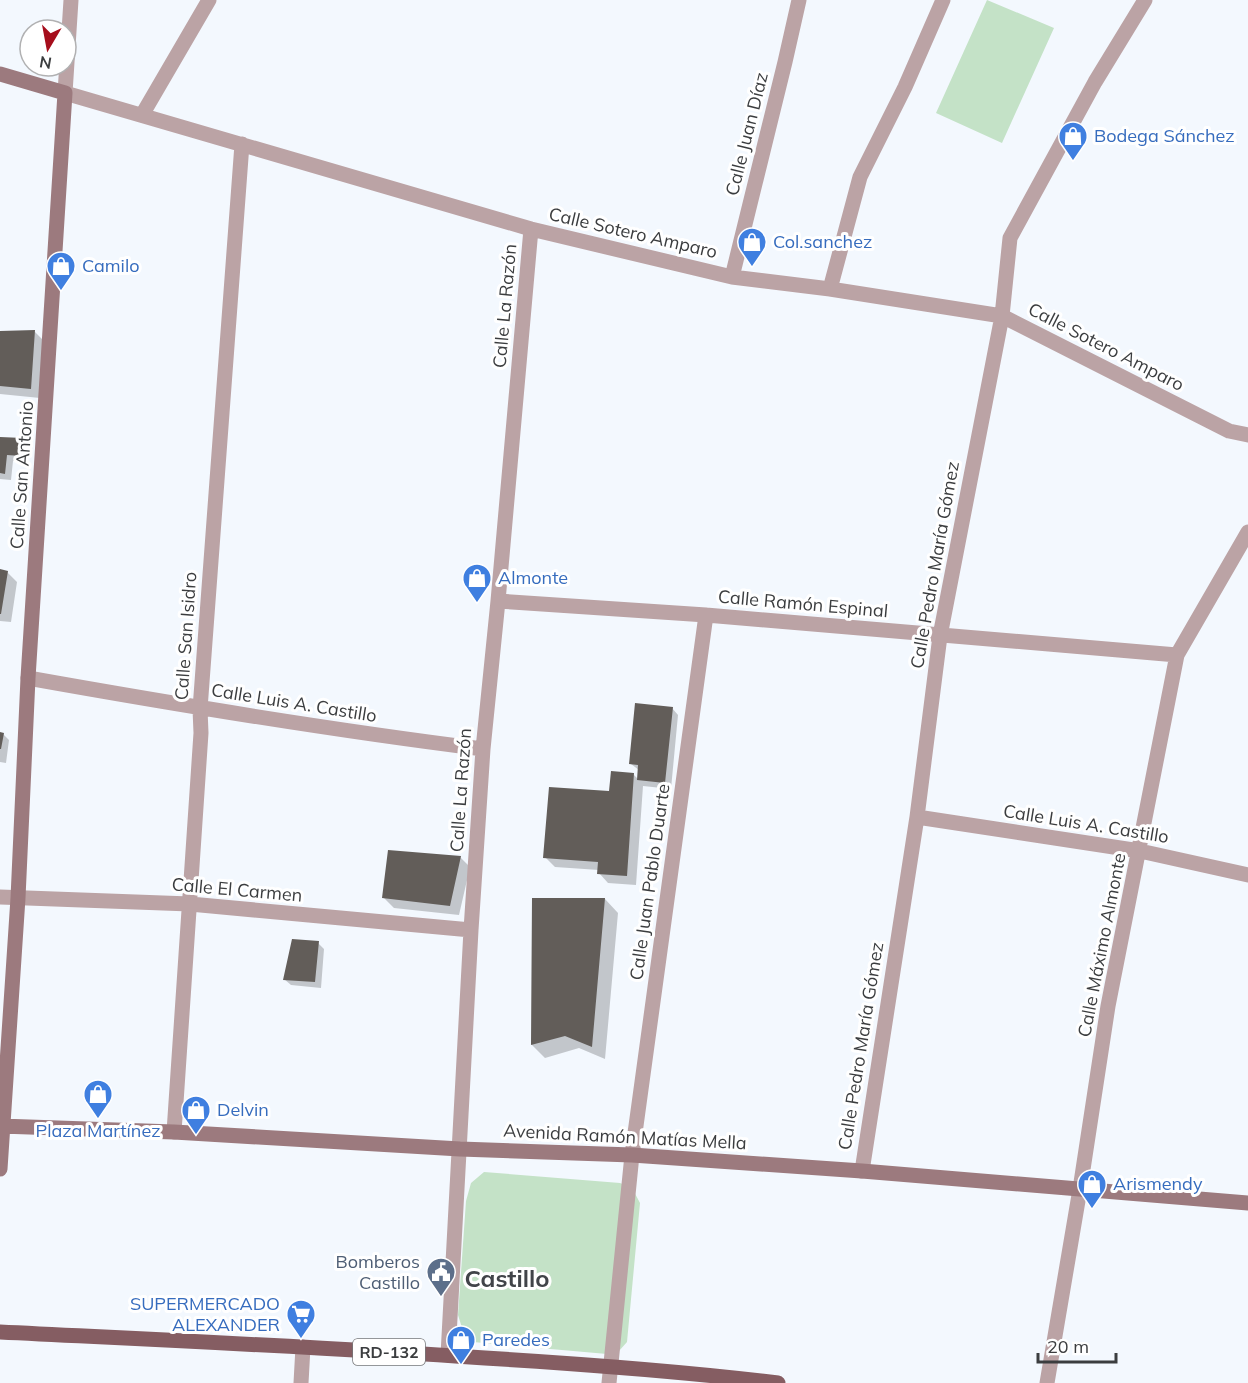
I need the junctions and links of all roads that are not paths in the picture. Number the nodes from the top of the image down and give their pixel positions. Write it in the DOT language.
graph roads {
  1 [pos="71,0"];
  2 [pos="209,0"];
  3 [pos="799,0"];
  4 [pos="943,0"];
  5 [pos="1145,0"];
  6 [pos="0,74"];
  7 [pos="65,93"];
  8 [pos="142,115"];
  9 [pos="243,144"];
  10 [pos="531,229"];
  11 [pos="732,277"];
  12 [pos="830,289"];
  13 [pos="1002,316"];
  14 [pos="1248,435"];
  15 [pos="1248,532"];
  16 [pos="498,601"];
  17 [pos="706,615"];
  18 [pos="940,636"];
  19 [pos="1177,655"];
  20 [pos="28,678"];
  21 [pos="201,709"];
  22 [pos="483,749"];
  23 [pos="917,817"];
  24 [pos="1140,851"];
  25 [pos="1248,875"];
  26 [pos="0,897"];
  27 [pos="18,898"];
  28 [pos="190,904"];
  29 [pos="471,930"];
  30 [pos="1,1126"];
  31 [pos="174,1132"];
  32 [pos="460,1149"];
  33 [pos="632,1155"];
  34 [pos="0,1168"];
  35 [pos="862,1171"];
  36 [pos="1080,1189"];
  37 [pos="1248,1203"];
  38 [pos="0,1332"];
  39 [pos="303,1347"];
  40 [pos="448,1355"];
  41 [pos="611,1366"];
  42 [pos="301,1383"];
  43 [pos="609,1383"];
  44 [pos="778,1383"];
  45 [pos="1047,1383"];
  1 -- 7 [label="street, Calle San Antonio"];
  2 -- 8 [label="street"];
  3 -- 11 [label="street, Calle Juan Díaz"];
  4 -- 12 [label="street"];
  5 -- 13 [label="street, Calle Pedro María Gómez"];
  6 -- 7 [label="street, Calle Sotero Amparo"];
  7 -- 8 [label="street, Calle Sotero Amparo"];
  7 -- 20 [label="street, Calle San Antonio"];
  8 -- 9 [label="street, Calle Sotero Amparo"];
  9 -- 10 [label="street, Calle Sotero Amparo"];
  9 -- 21 [label="street, Calle San Isidro"];
  10 -- 11 [label="street, Calle Sotero Amparo"];
  10 -- 16 [label="street, Calle La Razón"];
  11 -- 12 [label="street, Calle Sotero Amparo"];
  12 -- 13 [label="street, Calle Sotero Amparo"];
  13 -- 14 [label="street, Calle Sotero Amparo"];
  13 -- 18 [label="street, Calle Pedro María Gómez"];
  15 -- 19 [label="street, Calle Máximo Almonte"];
  16 -- 17 [label="street, Calle Ramón Espinal"];
  16 -- 22 [label="street, Calle La Razón"];
  17 -- 18 [label="street, Calle Ramón Espinal"];
  17 -- 33 [label="street, Calle Juan Pablo Duarte"];
  18 -- 19 [label="street, Calle Ramón Espinal"];
  18 -- 23 [label="street, Calle Pedro María Gómez"];
  19 -- 24 [label="street, Calle Máximo Almonte"];
  20 -- 21 [label="street, Calle Luis A. Castillo"];
  20 -- 27 [label="street, Calle San Antonio"];
  21 -- 22 [label="street, Calle Luis A. Castillo"];
  21 -- 28 [label="street, Calle San Isidro"];
  22 -- 29 [label="street, Calle La Razón"];
  23 -- 24 [label="street, Calle Luis A. Castillo"];
  23 -- 35 [label="street, Calle Pedro María Gómez"];
  24 -- 25 [label="street, Calle Luis A. Castillo"];
  24 -- 36 [label="street, Calle Máximo Almonte"];
  26 -- 27 [label="street, Calle El Carmen"];
  27 -- 28 [label="street, Calle El Carmen"];
  27 -- 30 [label="street, Calle San Antonio"];
  28 -- 29 [label="street, Calle El Carmen"];
  28 -- 31 [label="street, Calle San Isidro"];
  29 -- 32 [label="street, Calle La Razón"];
  30 -- 31 [label="street, Avenida Ramón Matías Mella"];
  30 -- 34 [label="street, Calle San Antonio"];
  31 -- 32 [label="street, Avenida Ramón Matías Mella"];
  32 -- 33 [label="street, Avenida Ramón Matías Mella"];
  32 -- 40 [label="street, Calle La Razón"];
  33 -- 35 [label="street, Avenida Ramón Matías Mella"];
  33 -- 41 [label="street, Calle Juan Pablo Duarte"];
  35 -- 36 [label="street, Avenida Ramón Matías Mella"];
  36 -- 37 [label="street, Avenida Ramón Matías Mella"];
  36 -- 45 [label="street, Calle Máximo Almonte"];
  38 -- 39 [label="main road, RD-132"];
  39 -- 40 [label="main road, RD-132"];
  39 -- 42 [label="street"];
  40 -- 41 [label="main road, RD-132"];
  41 -- 43 [label="street"];
  41 -- 44 [label="main road, RD-132"];
}
